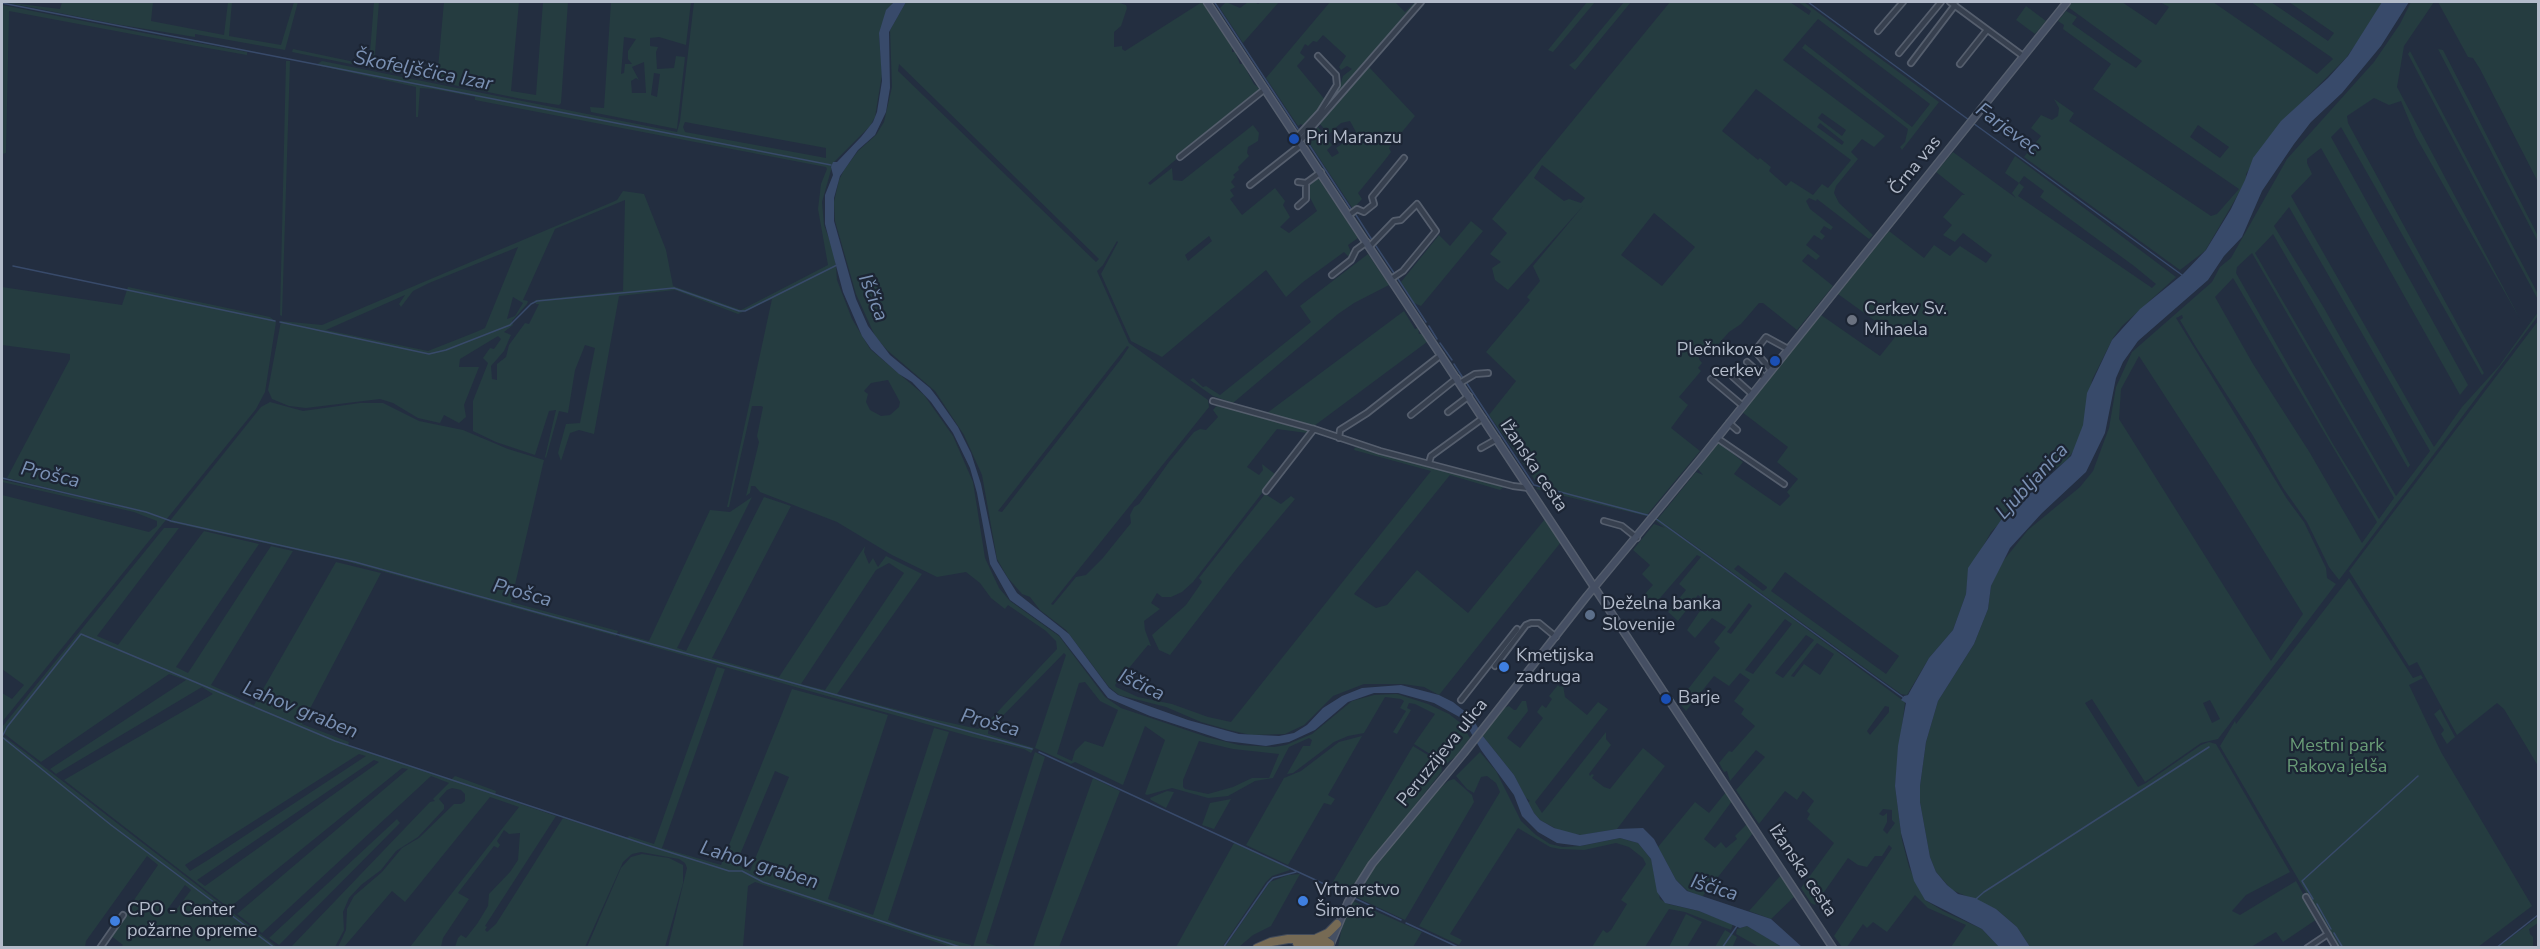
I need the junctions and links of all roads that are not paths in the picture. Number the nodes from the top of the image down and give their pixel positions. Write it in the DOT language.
graph roads {
  1 [pos="1421,2"];
  2 [pos="1903,2"];
  3 [pos="1941,2"];
  4 [pos="1950,2"];
  5 [pos="2067,2"];
  6 [pos="1211,3"];
  7 [pos="1955,5"];
  8 [pos="1987,30"];
  9 [pos="1878,32"];
  10 [pos="1899,53"];
  11 [pos="1318,56"];
  12 [pos="2023,56"];
  13 [pos="1911,63"];
  14 [pos="1960,64"];
  15 [pos="1265,88"];
  16 [pos="1300,140"];
  17 [pos="1180,157"];
  18 [pos="1404,158"];
  19 [pos="1321,172"];
  20 [pos="1298,182"];
  21 [pos="1306,183"];
  22 [pos="1250,185"];
  23 [pos="1298,206"];
  24 [pos="1349,214"];
  25 [pos="1368,244"];
  26 [pos="1332,275"];
  27 [pos="1391,279"];
  28 [pos="1788,349"];
  29 [pos="1441,355"];
  30 [pos="1747,362"];
  31 [pos="1771,370"];
  32 [pos="1488,373"];
  33 [pos="1733,377"];
  34 [pos="1765,378"];
  35 [pos="1711,379"];
  36 [pos="1458,380"];
  37 [pos="1752,394"];
  38 [pos="1469,396"];
  39 [pos="1213,401"];
  40 [pos="1743,406"];
  41 [pos="1448,412"];
  42 [pos="1411,415"];
  43 [pos="1483,418"];
  44 [pos="1729,423"];
  45 [pos="1314,429"];
  46 [pos="1737,430"];
  47 [pos="1339,438"];
  48 [pos="1717,438"];
  49 [pos="1497,439"];
  50 [pos="1481,448"];
  51 [pos="1429,463"];
  52 [pos="1784,484"];
  53 [pos="1530,488"];
  54 [pos="1266,491"];
  55 [pos="1604,521"];
  56 [pos="1636,538"];
  57 [pos="1595,587"];
  58 [pos="1517,629"];
  59 [pos="1556,637"];
  60 [pos="1495,666"];
  61 [pos="1461,700"];
  62 [pos="2306,897"];
  63 [pos="123,915"];
  64 [pos="1338,924"];
  65 [pos="2328,934"];
  66 [pos="1317,938"];
  67 [pos="1329,946"];
  68 [pos="100,948"];
  69 [pos="1257,948"];
  70 [pos="1266,948"];
  71 [pos="1833,948"];
  72 [pos="2307,948"];
  73 [pos="2336,948"];
  1 -- 16 [label="street"];
  2 -- 9 [label="street"];
  3 -- 10 [label="street"];
  4 -- 7 [label="street"];
  5 -- 12 [label="street, Črna vas"];
  6 -- 15 [label="street, Ižanska cesta"];
  7 -- 8 [label="street"];
  7 -- 13 [label="street"];
  8 -- 12 [label="street"];
  8 -- 14 [label="street"];
  11 -- 16 [label="street"];
  12 -- 28 [label="street, Črna vas"];
  15 -- 16 [label="street, Ižanska cesta"];
  15 -- 17 [label="street"];
  16 -- 19 [label="street, Ižanska cesta"];
  16 -- 22 [label="street"];
  18 -- 24 [label="street"];
  19 -- 21 [label="street"];
  19 -- 24 [label="street, Ižanska cesta"];
  20 -- 21 [label="street"];
  21 -- 23 [label="street"];
  24 -- 25 [label="street, Ižanska cesta"];
  25 -- 26 [label="street"];
  25 -- 27 [label="street, Ižanska cesta"];
  25 -- 27 [label="street"];
  27 -- 29 [label="street, Ižanska cesta"];
  28 -- 31 [label="street, Črna vas"];
  28 -- 31 [label="street"];
  29 -- 36 [label="street, Ižanska cesta"];
  29 -- 47 [label="street"];
  30 -- 34 [label="street"];
  31 -- 34 [label="street, Črna vas"];
  32 -- 36 [label="street"];
  33 -- 37 [label="street"];
  34 -- 37 [label="street, Črna vas"];
  35 -- 40 [label="street"];
  36 -- 38 [label="street, Ižanska cesta"];
  36 -- 42 [label="street"];
  37 -- 40 [label="street, Črna vas"];
  38 -- 41 [label="street"];
  38 -- 43 [label="street, Ižanska cesta"];
  39 -- 45 [label="street"];
  40 -- 44 [label="street, Črna vas"];
  43 -- 49 [label="street, Ižanska cesta"];
  43 -- 51 [label="street"];
  44 -- 46 [label="street"];
  44 -- 48 [label="street, Črna vas"];
  45 -- 47 [label="street"];
  45 -- 54 [label="street"];
  47 -- 51 [label="street"];
  48 -- 52 [label="street"];
  48 -- 56 [label="street, Črna vas"];
  49 -- 50 [label="street"];
  49 -- 53 [label="street, Ižanska cesta"];
  51 -- 53 [label="street"];
  53 -- 57 [label="street, Ižanska cesta"];
  55 -- 56 [label="street"];
  56 -- 57 [label="street, Črna vas"];
  57 -- 59 [label="street, Peruzzijeva ulica"];
  57 -- 71 [label="street, Ižanska cesta"];
  58 -- 61 [label="street"];
  59 -- 60 [label="street"];
  59 -- 64 [label="street, Peruzzijeva ulica"];
  62 -- 65 [label="street"];
  63 -- 68 [label="street"];
  64 -- 66 [label="highway"];
  64 -- 67 [label="street, Peruzzijeva ulica"];
  65 -- 72 [label="street"];
  65 -- 73 [label="street"];
  66 -- 67 [label="highway"];
  66 -- 69 [label="highway"];
  67 -- 70 [label="highway"];
}
